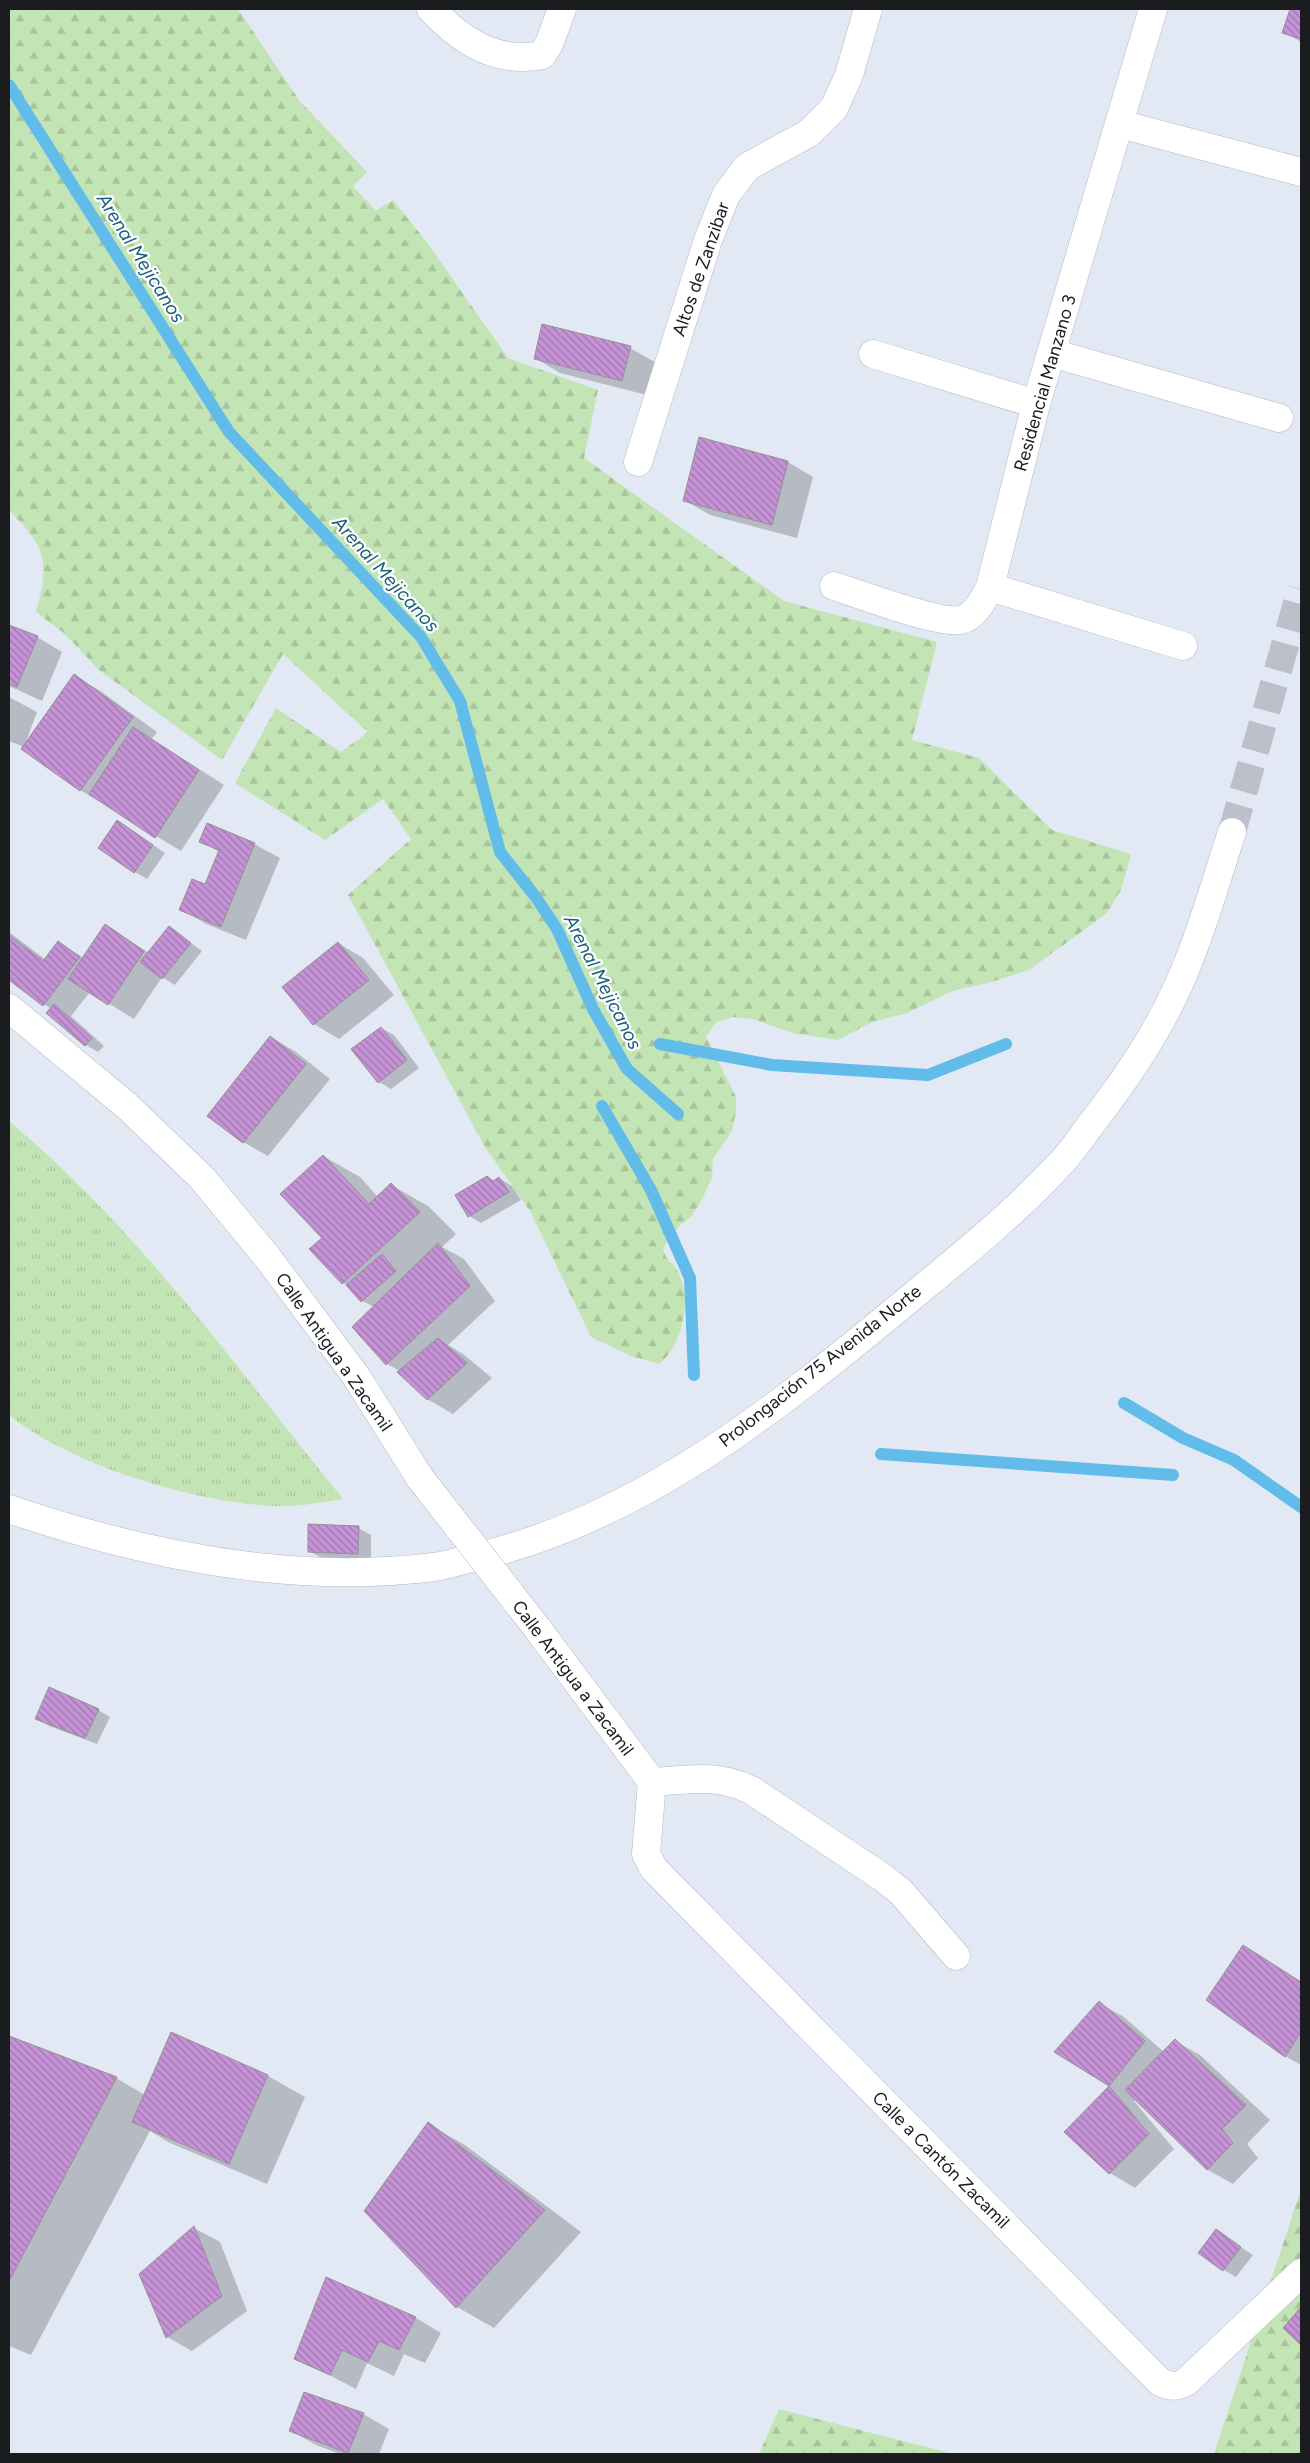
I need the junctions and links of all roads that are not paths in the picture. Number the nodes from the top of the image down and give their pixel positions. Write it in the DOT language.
graph roads {
  1 [pos="431,9"];
  2 [pos="562,9"];
  3 [pos="868,9"];
  4 [pos="1153,9"];
  5 [pos="1120,124"];
  6 [pos="1301,172"];
  7 [pos="1052,353"];
  8 [pos="873,354"];
  9 [pos="1036,404"];
  10 [pos="1279,418"];
  11 [pos="638,462"];
  12 [pos="834,586"];
  13 [pos="990,588"];
  14 [pos="1183,646"];
  15 [pos="1232,832"];
  16 [pos="9,1008"];
  17 [pos="9,1509"];
  18 [pos="652,1782"];
  19 [pos="956,1956"];
  20 [pos="1301,2273"];
  1 -- 2 [label="street"];
  3 -- 11 [label="street, Altos de Zanzibar"];
  4 -- 5 [label="street, Residencial Manzano 3"];
  5 -- 6 [label="street"];
  5 -- 7 [label="street, Residencial Manzano 3"];
  7 -- 9 [label="street, Residencial Manzano 3"];
  7 -- 10 [label="street"];
  8 -- 9 [label="street"];
  9 -- 13 [label="street, Residencial Manzano 3"];
  12 -- 13 [label="street, Residencial Manzano 3"];
  13 -- 14 [label="street"];
  15 -- 17 [label="street, Prolongación 75 Avenida Norte"];
  16 -- 18 [label="street, Calle Antigua a Zacamil, bridge"];
  18 -- 19 [label="street"];
  18 -- 20 [label="street, Calle a Cantón Zacamil"];
}
